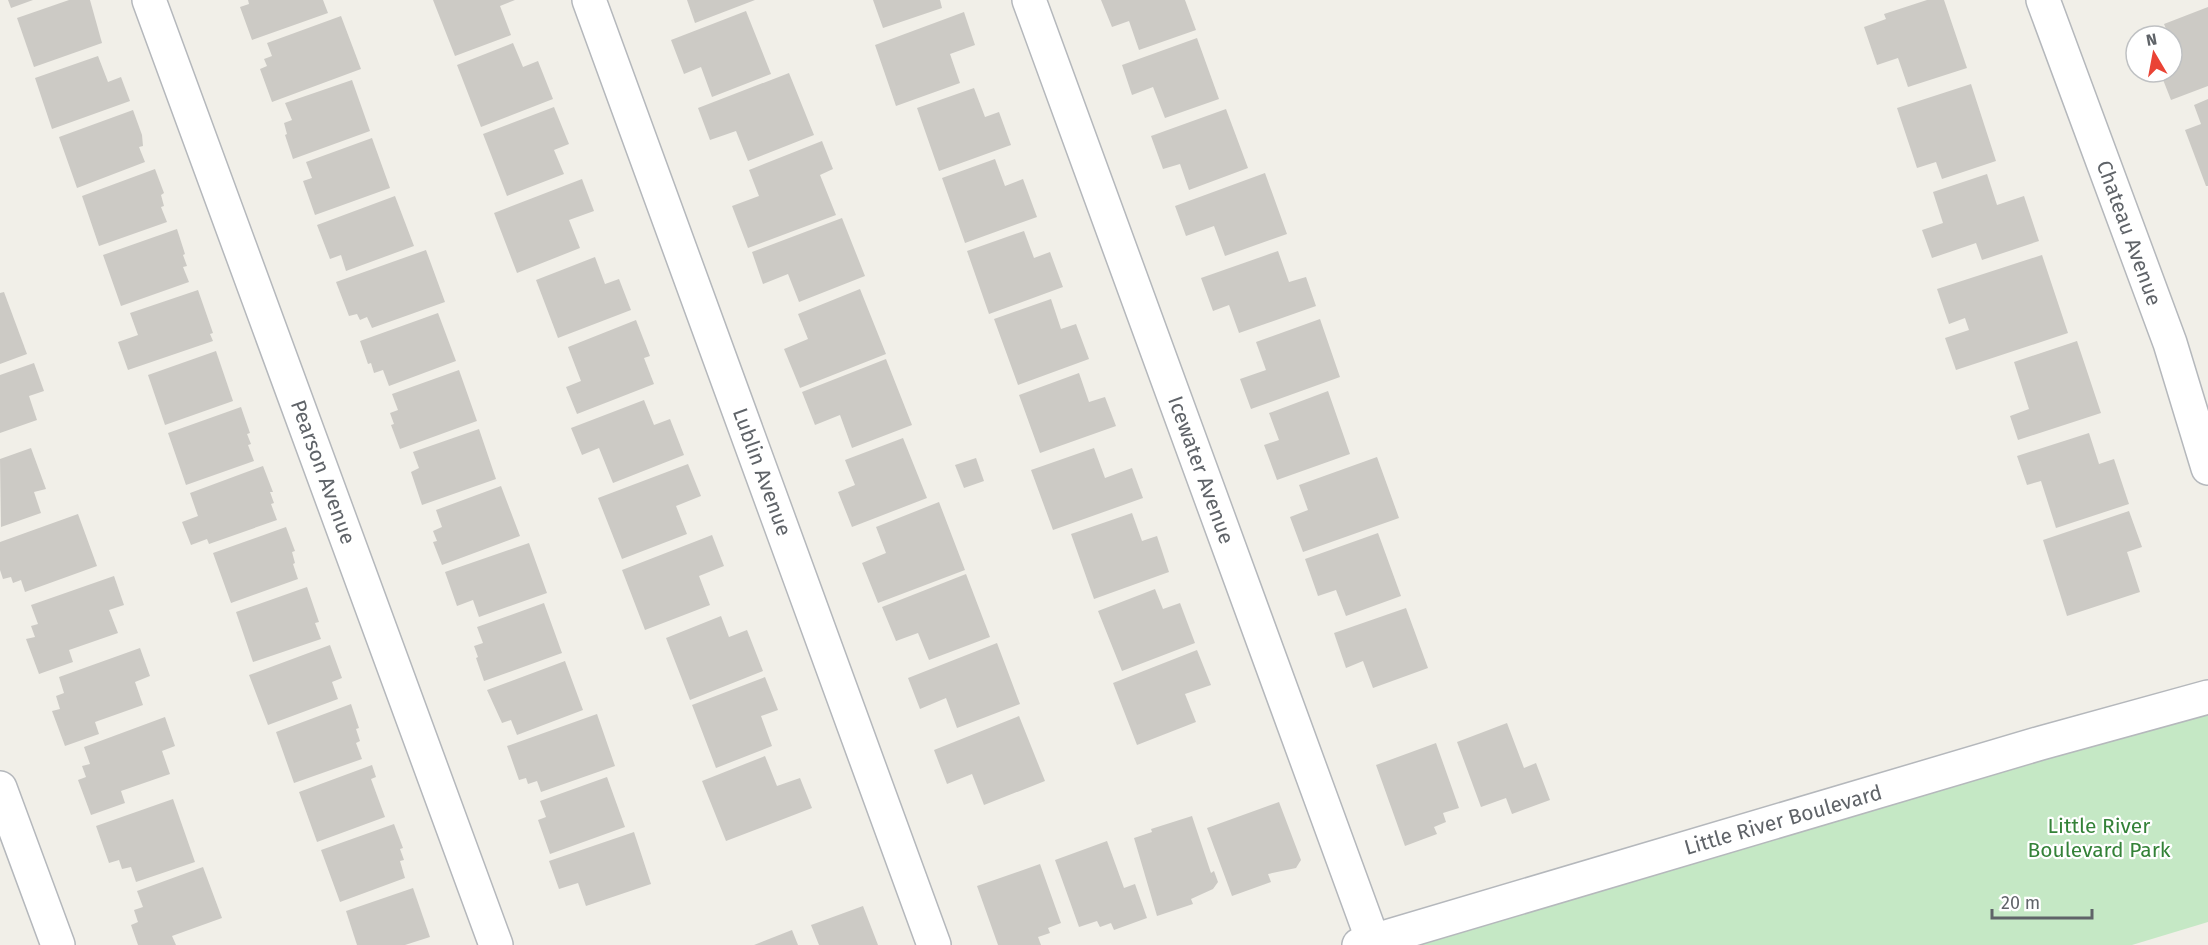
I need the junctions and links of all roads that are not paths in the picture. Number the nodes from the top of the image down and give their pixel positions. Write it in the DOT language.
graph roads {
  1 [pos="149,0"];
  2 [pos="589,0"];
  3 [pos="1029,0"];
  4 [pos="2043,0"];
  5 [pos="2208,468"];
  6 [pos="2208,697"];
  7 [pos="0,788"];
  8 [pos="1366,943"];
  9 [pos="58,945"];
  10 [pos="496,945"];
  11 [pos="934,945"];
  1 -- 10 [label="street, Pearson Avenue"];
  2 -- 11 [label="street, Lublin Avenue"];
  3 -- 8 [label="street, Icewater Avenue"];
  4 -- 5 [label="street, Chateau Avenue"];
  6 -- 8 [label="street, Little River Boulevard"];
  7 -- 9 [label="street"];
}
